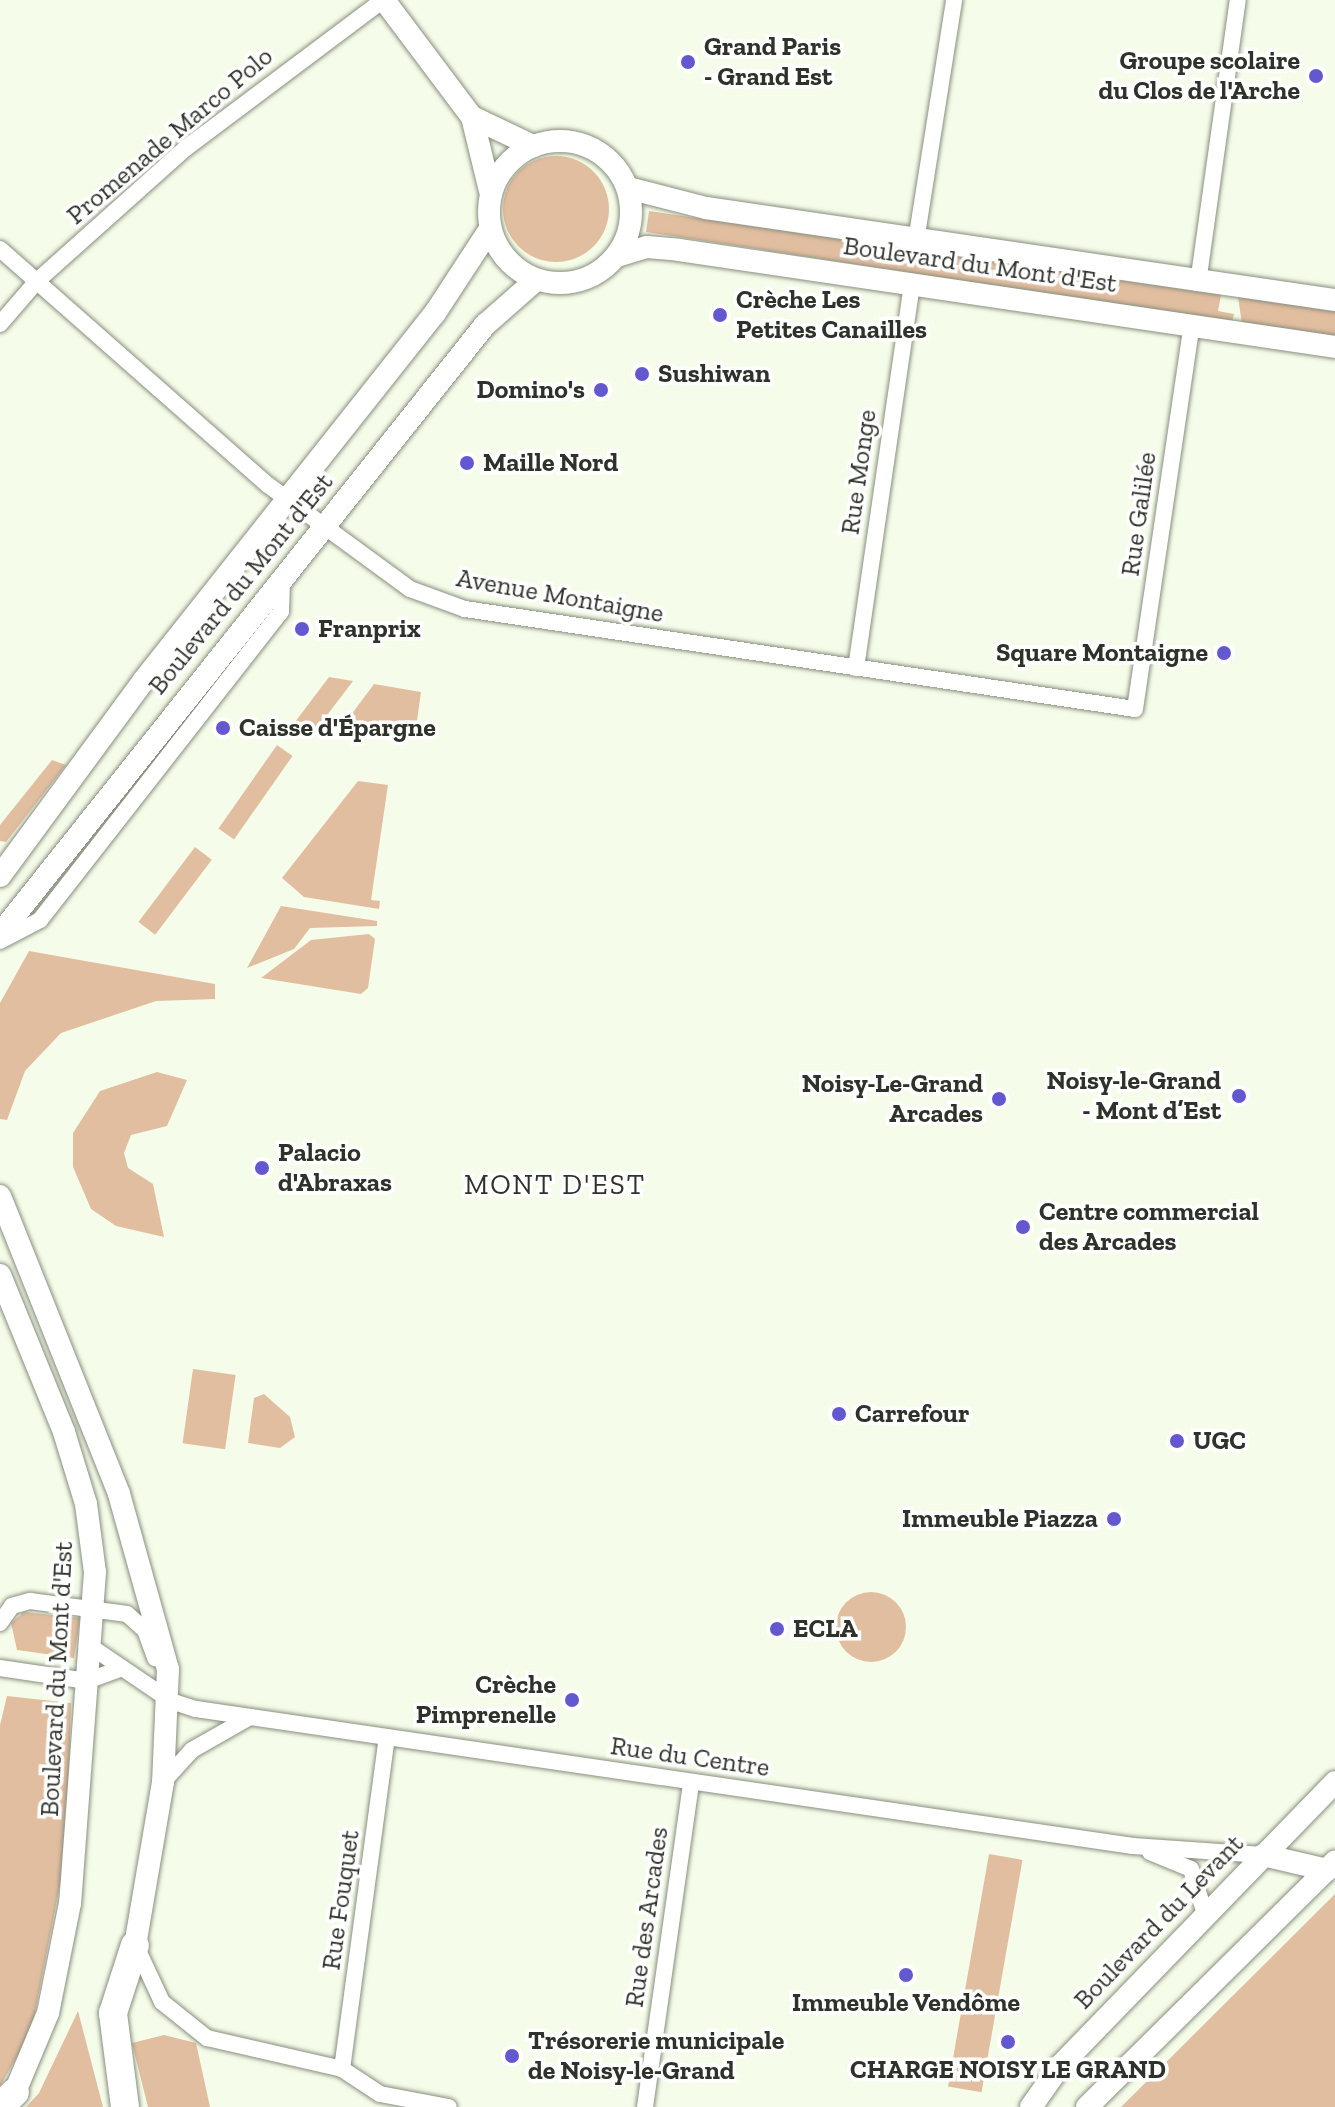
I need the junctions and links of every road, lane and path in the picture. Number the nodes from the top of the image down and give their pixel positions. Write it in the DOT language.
graph roads {
  1 [pos="384,0"];
  2 [pos="954,0"];
  3 [pos="1238,0"];
  4 [pos="472,117"];
  5 [pos="533,146"];
  6 [pos="628,188"];
  7 [pos="490,193"];
  8 [pos="490,229"];
  9 [pos="916,241"];
  10 [pos="0,249"];
  11 [pos="617,256"];
  12 [pos="536,280"];
  13 [pos="37,281"];
  14 [pos="912,282"];
  15 [pos="1198,283"];
  16 [pos="1335,300"];
  17 [pos="0,324"];
  18 [pos="1192,325"];
  19 [pos="1335,347"];
  20 [pos="287,499"];
  21 [pos="325,526"];
  22 [pos="282,578"];
  23 [pos="856,668"];
  24 [pos="1135,709"];
  25 [pos="25,836"];
  26 [pos="0,861"];
  27 [pos="0,876"];
  28 [pos="0,934"];
  29 [pos="0,941"];
  30 [pos="0,1196"];
  31 [pos="0,1231"];
  32 [pos="0,1275"];
  33 [pos="45,1384"];
  34 [pos="76,1385"];
  35 [pos="119,1494"];
  36 [pos="93,1609"];
  37 [pos="0,1623"];
  38 [pos="90,1646"];
  39 [pos="0,1668"];
  40 [pos="122,1668"];
  41 [pos="87,1681"];
  42 [pos="171,1701"];
  43 [pos="250,1717"];
  44 [pos="387,1737"];
  45 [pos="163,1782"];
  46 [pos="691,1782"];
  47 [pos="1335,1782"];
  48 [pos="1133,1846"];
  49 [pos="1263,1855"];
  50 [pos="1331,1866"];
  51 [pos="1205,1914"];
  52 [pos="135,1945"];
  53 [pos="342,2069"];
  54 [pos="8,2100"];
  55 [pos="125,2107"];
  56 [pos="449,2107"];
  57 [pos="645,2107"];
  58 [pos="1031,2107"];
  59 [pos="1087,2107"];
  1 -- 4 [label="main road"];
  1 -- 13 [label="street, Promenade Marco Polo"];
  2 -- 9 [label="street"];
  3 -- 15 [label="street"];
  4 -- 5 [label="main road"];
  4 -- 7 [label="main road"];
  5 -- 6 [label="main road"];
  5 -- 7 [label="main road"];
  6 -- 9 [label="main road, Boulevard du Mont d'Est"];
  6 -- 11 [label="main road"];
  7 -- 8 [label="main road"];
  8 -- 12 [label="main road"];
  8 -- 20 [label="main road, Boulevard du Mont d'Est"];
  9 -- 15 [label="main road, Boulevard du Mont d'Est"];
  10 -- 13 [label="street, Avenue Montaigne"];
  11 -- 12 [label="main road"];
  11 -- 14 [label="main road, Boulevard du Mont d'Est"];
  12 -- 21 [label="main road, Boulevard du Mont d'Est"];
  13 -- 17 [label="street, Promenade Marco Polo"];
  13 -- 20 [label="street, Avenue Montaigne"];
  14 -- 18 [label="main road, Boulevard du Mont d'Est"];
  14 -- 23 [label="street, Rue Monge"];
  15 -- 16 [label="main road, Boulevard du Mont d'Est"];
  18 -- 19 [label="main road, Boulevard du Mont d'Est"];
  18 -- 24 [label="street, Rue Galilée"];
  20 -- 21 [label="street, Avenue Montaigne"];
  20 -- 25 [label="main road, Boulevard du Mont d'Est"];
  21 -- 22 [label="main road, Boulevard du Mont d'Est"];
  21 -- 23 [label="street, Avenue Montaigne"];
  22 -- 28 [label="main road, Boulevard du Mont d'Est"];
  22 -- 29 [label="street"];
  23 -- 24 [label="street, Avenue Montaigne"];
  25 -- 26 [label="main road"];
  25 -- 27 [label="main road, Boulevard du Mont d'Est"];
  30 -- 34 [label="main road"];
  31 -- 34 [label="main road"];
  32 -- 33 [label="main road, Boulevard du Mont d'Est"];
  33 -- 35 [label="main road"];
  33 -- 36 [label="main road, Boulevard du Mont d'Est"];
  34 -- 35 [label="main road"];
  35 -- 42 [label="main road"];
  36 -- 37 [label="street"];
  36 -- 38 [label="main road, Boulevard du Mont d'Est"];
  36 -- 42 [label="street"];
  38 -- 40 [label="street, Rue du Centre"];
  38 -- 41 [label="main road, Boulevard du Mont d'Est"];
  39 -- 41 [label="street"];
  40 -- 41 [label="street"];
  40 -- 42 [label="street, Rue du Centre"];
  41 -- 54 [label="main road, Boulevard du Mont d'Est"];
  42 -- 43 [label="street, Rue du Centre"];
  42 -- 45 [label="main road"];
  43 -- 44 [label="street, Rue du Centre"];
  43 -- 45 [label="street"];
  44 -- 46 [label="street, Rue du Centre"];
  44 -- 53 [label="street, Rue Fouquet"];
  45 -- 52 [label="main road"];
  46 -- 48 [label="street, Rue du Centre"];
  46 -- 57 [label="street, Rue des Arcades"];
  47 -- 49 [label="main road, Boulevard du Levant"];
  48 -- 49 [label="street, Rue du Centre"];
  48 -- 51 [label="street"];
  49 -- 50 [label="main road"];
  49 -- 51 [label="main road, Boulevard du Levant"];
  50 -- 59 [label="main road"];
  51 -- 58 [label="main road, Boulevard du Levant"];
  52 -- 53 [label="street"];
  52 -- 55 [label="highway"];
  53 -- 56 [label="street"];
}
